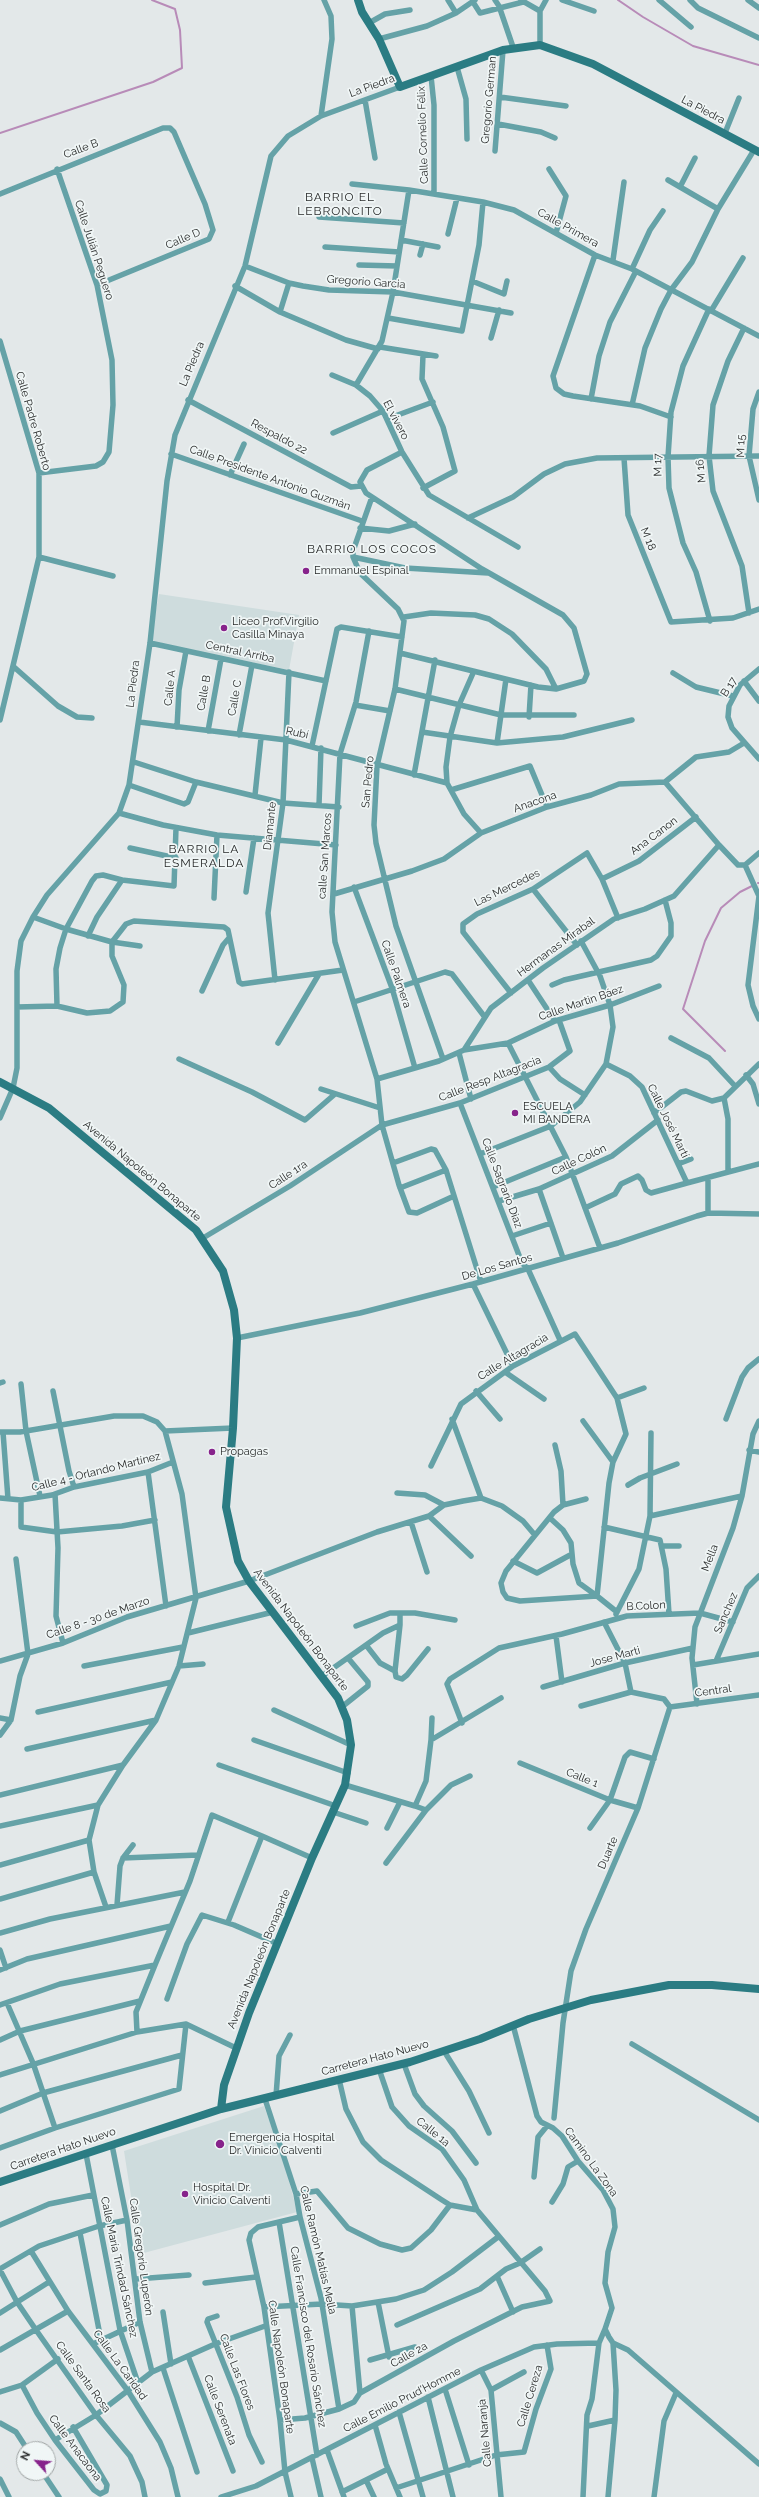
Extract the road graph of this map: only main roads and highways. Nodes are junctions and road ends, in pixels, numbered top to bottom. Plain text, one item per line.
1 (358, 0) edge
2 (756, 151) edge
3 (0, 1082) edge
4 (759, 1989) edge
5 (221, 2109) junction
6 (0, 2182) edge

1 - 2 main road, La Piedra
3 - 5 main road, Avenida Napoleón Bonaparte
4 - 5 main road, Carretera Hato Nuevo
5 - 6 main road, Carretera Hato Nuevo

